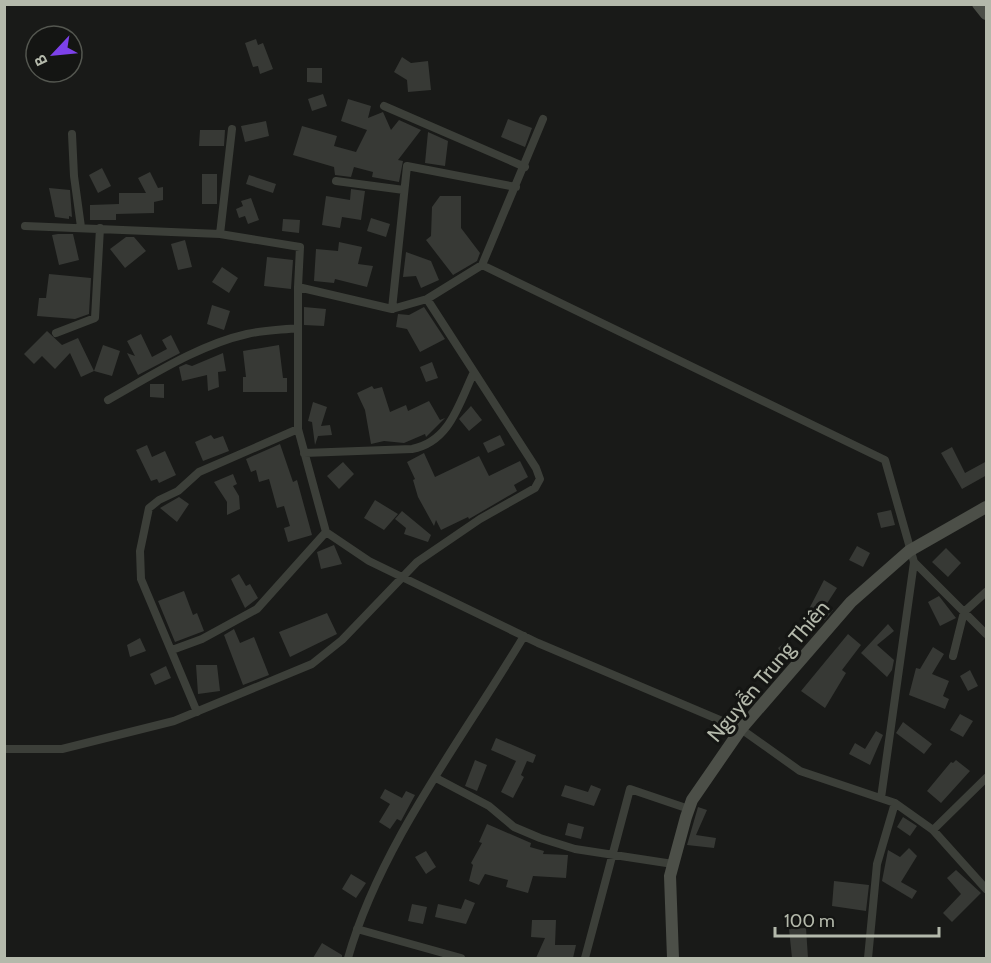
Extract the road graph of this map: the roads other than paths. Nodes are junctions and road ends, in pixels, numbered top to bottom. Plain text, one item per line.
1 (978, 4) edge
2 (987, 14) edge
3 (384, 106) dead end
4 (543, 119) dead end
5 (231, 129) dead end
6 (72, 134) dead end
7 (525, 167) junction
8 (336, 181) dead end
9 (516, 187) junction
10 (404, 190) junction
11 (25, 226) dead end
12 (81, 227) junction
13 (100, 228) junction
14 (220, 234) junction
15 (482, 265) junction
16 (298, 287) junction
17 (428, 299) junction
18 (392, 309) junction
19 (298, 328) junction
20 (56, 333) dead end
21 (474, 372) junction
22 (108, 400) dead end
23 (298, 429) junction
24 (304, 453) junction
25 (987, 507) edge
26 (326, 532) junction
27 (912, 556) junction
28 (403, 577) junction
29 (987, 592) edge
30 (964, 612) junction
31 (987, 634) edge
32 (524, 636) junction
33 (172, 650) junction
34 (953, 656) dead end
35 (197, 712) junction
36 (741, 729) junction
37 (4, 749) edge
38 (436, 778) junction
39 (987, 778) edge
40 (881, 798) junction
41 (895, 803) junction
42 (688, 809) junction
43 (933, 830) junction
44 (613, 855) junction
45 (674, 864) junction
46 (987, 889) edge
47 (357, 929) junction
48 (348, 958) edge
49 (461, 958) edge
50 (585, 958) edge
51 (673, 958) edge
52 (868, 958) edge

1 - 2 street
3 - 7 street
4 - 7 street
5 - 14 street
6 - 12 street
7 - 9 street
8 - 10 street
9 - 10 street
9 - 15 street
10 - 18 street
11 - 12 street
12 - 13 street
13 - 14 street
13 - 20 street
14 - 16 street
15 - 17 street
15 - 27 street
16 - 18 street
16 - 19 street
17 - 18 street
17 - 21 street
19 - 22 street
19 - 23 street
21 - 24 street
21 - 28 street
23 - 24 street
23 - 33 street
24 - 26 street
25 - 27 street, Nguyễn Trung Thiên
26 - 28 street
26 - 33 street
27 - 30 street
27 - 36 street, Nguyễn Trung Thiên
27 - 40 street
28 - 32 street
28 - 35 street
29 - 30 street
30 - 31 street
30 - 34 street
32 - 36 street
32 - 38 street
33 - 35 street
35 - 37 street
36 - 40 street
36 - 42 street, Nguyễn Trung Thiên
38 - 44 street
38 - 47 street
39 - 43 street
40 - 41 street
41 - 43 street
41 - 52 street
42 - 44 street
42 - 45 street, Nguyễn Trung Thiên
43 - 46 street
44 - 45 street
44 - 50 street
45 - 51 street, Nguyễn Trung Thiên
47 - 48 street
47 - 49 street

